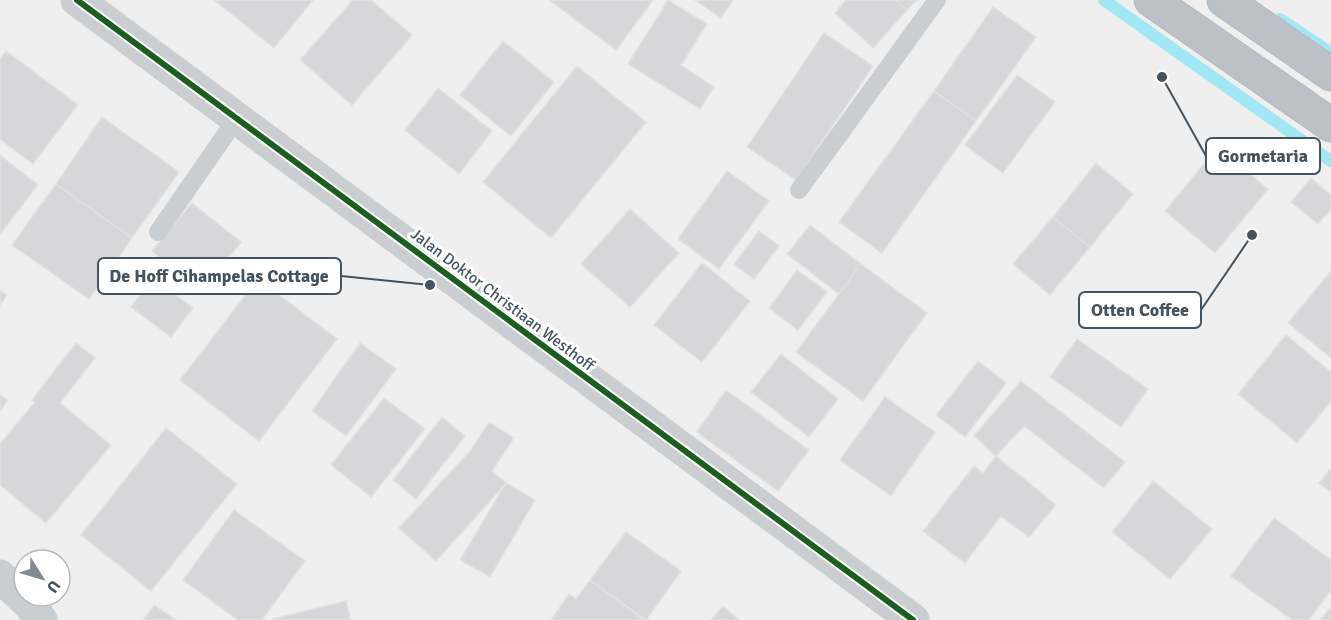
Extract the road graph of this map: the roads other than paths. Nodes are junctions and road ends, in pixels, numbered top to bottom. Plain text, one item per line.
1 (77, 0) edge
2 (937, 0) edge
3 (1152, 0) edge
4 (1224, 0) edge
5 (1331, 74) edge
6 (237, 118) junction
7 (1331, 125) edge
8 (799, 190) dead end
9 (158, 232) dead end
10 (0, 576) edge
11 (41, 620) edge
12 (913, 620) edge

1 - 6 street, Jalan Doktor Christiaan Westhoff
2 - 8 lane
3 - 7 highway
4 - 5 highway
6 - 9 lane
6 - 12 street, Jalan Doktor Christiaan Westhoff
10 - 11 street

